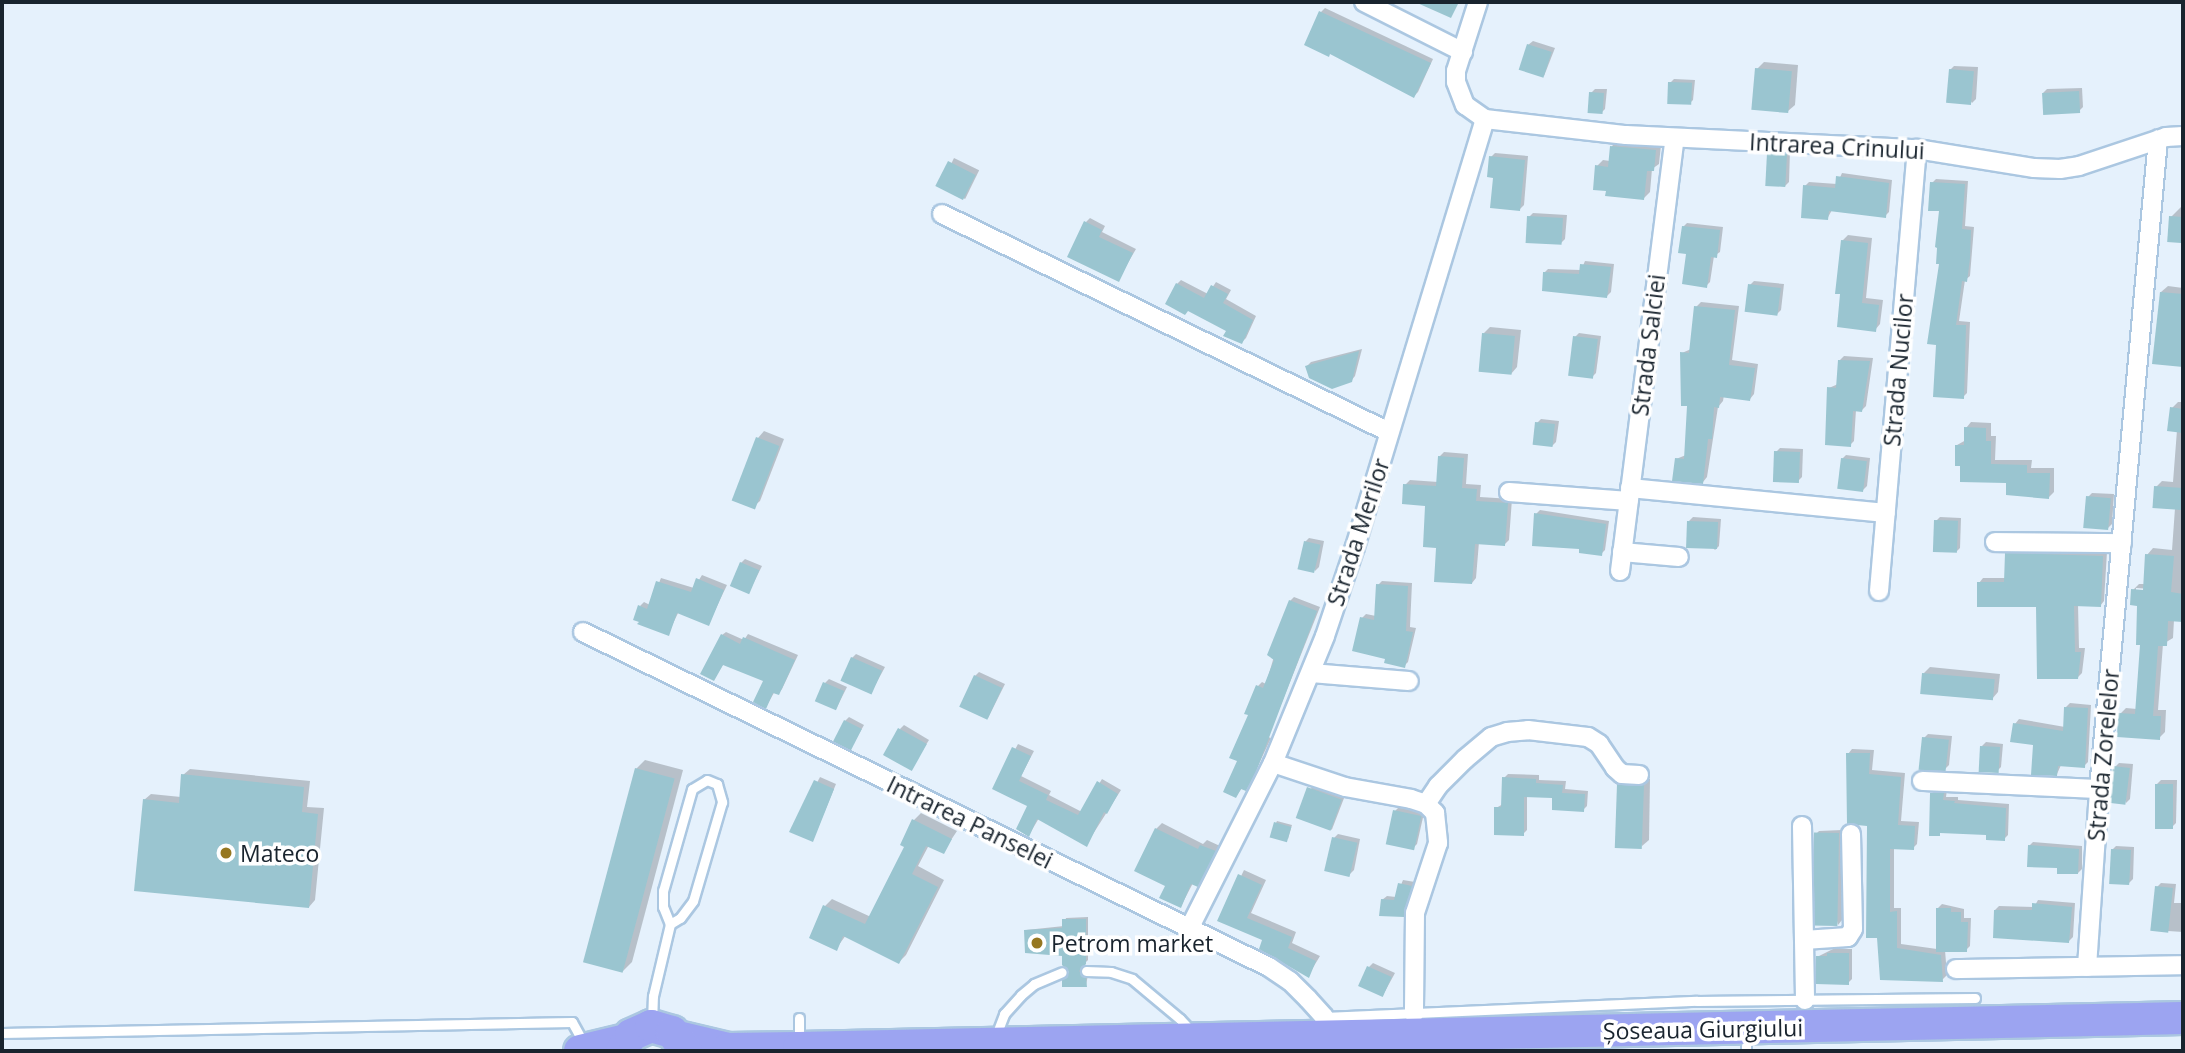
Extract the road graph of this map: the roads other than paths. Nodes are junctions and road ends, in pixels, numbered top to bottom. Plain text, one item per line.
1 (1364, 2) edge
2 (1478, 2) edge
3 (1463, 52) junction
4 (1485, 119) junction
5 (2183, 136) edge
6 (1675, 138) junction
7 (2158, 140) junction
8 (1917, 149) junction
9 (942, 214) dead end
10 (1389, 432) junction
11 (1509, 492) dead end
12 (1629, 494) junction
13 (1886, 513) junction
14 (1995, 542) dead end
15 (2122, 542) junction
16 (1622, 552) junction
17 (1679, 557) dead end
18 (1620, 571) dead end
19 (1879, 591) dead end
20 (583, 632) dead end
21 (1311, 673) junction
22 (1409, 681) dead end
23 (1273, 763) junction
24 (1639, 775) dead end
25 (1922, 780) dead end
26 (2099, 789) junction
27 (1426, 804) junction
28 (1802, 826) dead end
29 (1851, 834) dead end
30 (670, 924) junction
31 (1189, 929) junction
32 (1804, 940) junction
33 (2183, 965) edge
34 (2087, 967) junction
35 (1956, 969) dead end
36 (1086, 971) dead end
37 (1062, 972) dead end
38 (1975, 998) dead end
39 (1805, 1000) junction
40 (1414, 1014) junction
41 (2183, 1018) edge
42 (1329, 1028) junction
43 (2, 1033) edge
44 (2183, 1037) edge
45 (653, 1041) edge
46 (1197, 1041) junction
47 (993, 1045) junction
48 (1746, 1049) edge
49 (580, 1051) edge
50 (588, 1051) edge
51 (1496, 1051) edge

1 - 3 street
2 - 3 street
3 - 4 street
4 - 6 street, Intrarea Crinului
4 - 10 street, Strada Merilor
5 - 7 street, Intrarea Crinului
6 - 8 street, Intrarea Crinului
6 - 12 street, Strada Salciei
7 - 8 street, Intrarea Crinului
7 - 15 street, Strada Zorelelor
8 - 13 street, Strada Nucilor
9 - 10 street
10 - 21 street, Strada Merilor
11 - 12 street
12 - 13 street
12 - 16 street, Strada Salciei
13 - 19 street, Strada Nucilor
14 - 15 street
15 - 26 street, Strada Zorelelor
16 - 17 street
16 - 18 street, Strada Salciei
20 - 31 street, Intrarea Panselei
21 - 22 street
21 - 23 street, Strada Merilor
23 - 27 street
23 - 31 street, Strada Merilor
24 - 27 street
25 - 26 street
26 - 34 street, Strada Zorelelor
27 - 40 street
28 - 32 street
29 - 32 street
30 - 30 lane
30 - 45 lane
31 - 42 street, Intrarea Panselei
32 - 39 street
33 - 34 street
34 - 35 street
36 - 46 lane
37 - 47 lane
38 - 39 lane
39 - 40 lane
40 - 42 lane
41 - 42 highway, Șoseaua Giurgiului
42 - 46 highway, Șoseaua Giurgiului
43 - 50 lane
44 - 48 highway, Șoseaua Giurgiului
45 - 47 highway, Șoseaua Giurgiului
45 - 50 highway, Șoseaua Giurgiului
46 - 47 highway, Șoseaua Giurgiului
48 - 51 highway, Șoseaua Giurgiului
49 - 50 highway, Șoseaua Giurgiului

